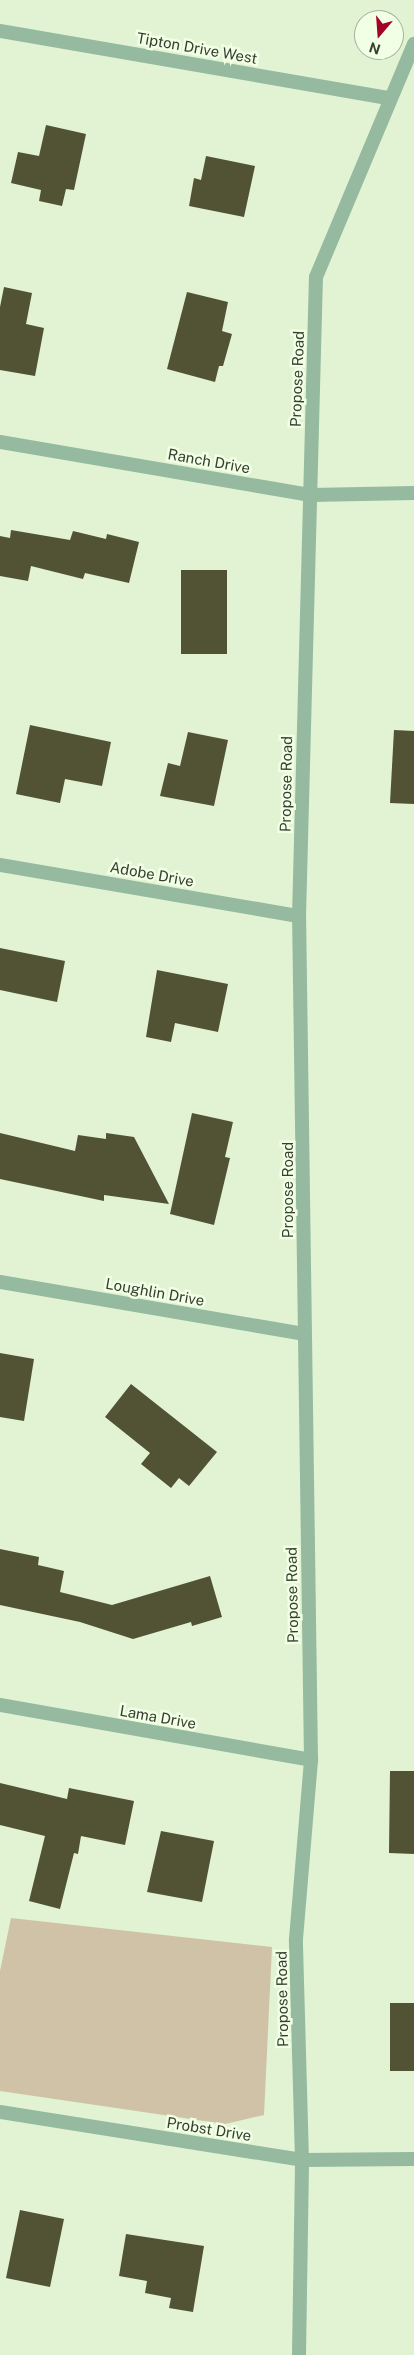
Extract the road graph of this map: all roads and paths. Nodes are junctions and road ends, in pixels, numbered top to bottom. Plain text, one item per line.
1 (0, 31) edge
2 (414, 44) edge
3 (389, 98) junction
4 (0, 442) edge
5 (414, 493) edge
6 (310, 495) junction
7 (0, 864) edge
8 (299, 916) junction
9 (0, 1282) edge
10 (304, 1334) junction
11 (0, 1705) edge
12 (311, 1760) junction
13 (0, 2112) edge
14 (414, 2159) edge
15 (302, 2160) junction
16 (299, 2355) edge

1 - 3 street, Tipton Drive West
2 - 3 street, Propose Road
3 - 6 street, Propose Road
4 - 6 street, Ranch Drive
5 - 6 street, Ranch Drive
6 - 8 street, Propose Road
7 - 8 street, Adobe Drive
8 - 10 street, Propose Road
9 - 10 street, Loughlin Drive
10 - 12 street, Propose Road
11 - 12 street, Lama Drive
12 - 15 street, Propose Road
13 - 15 street, Probst Drive
14 - 15 street, Probst Drive
15 - 16 street, Propose Road

